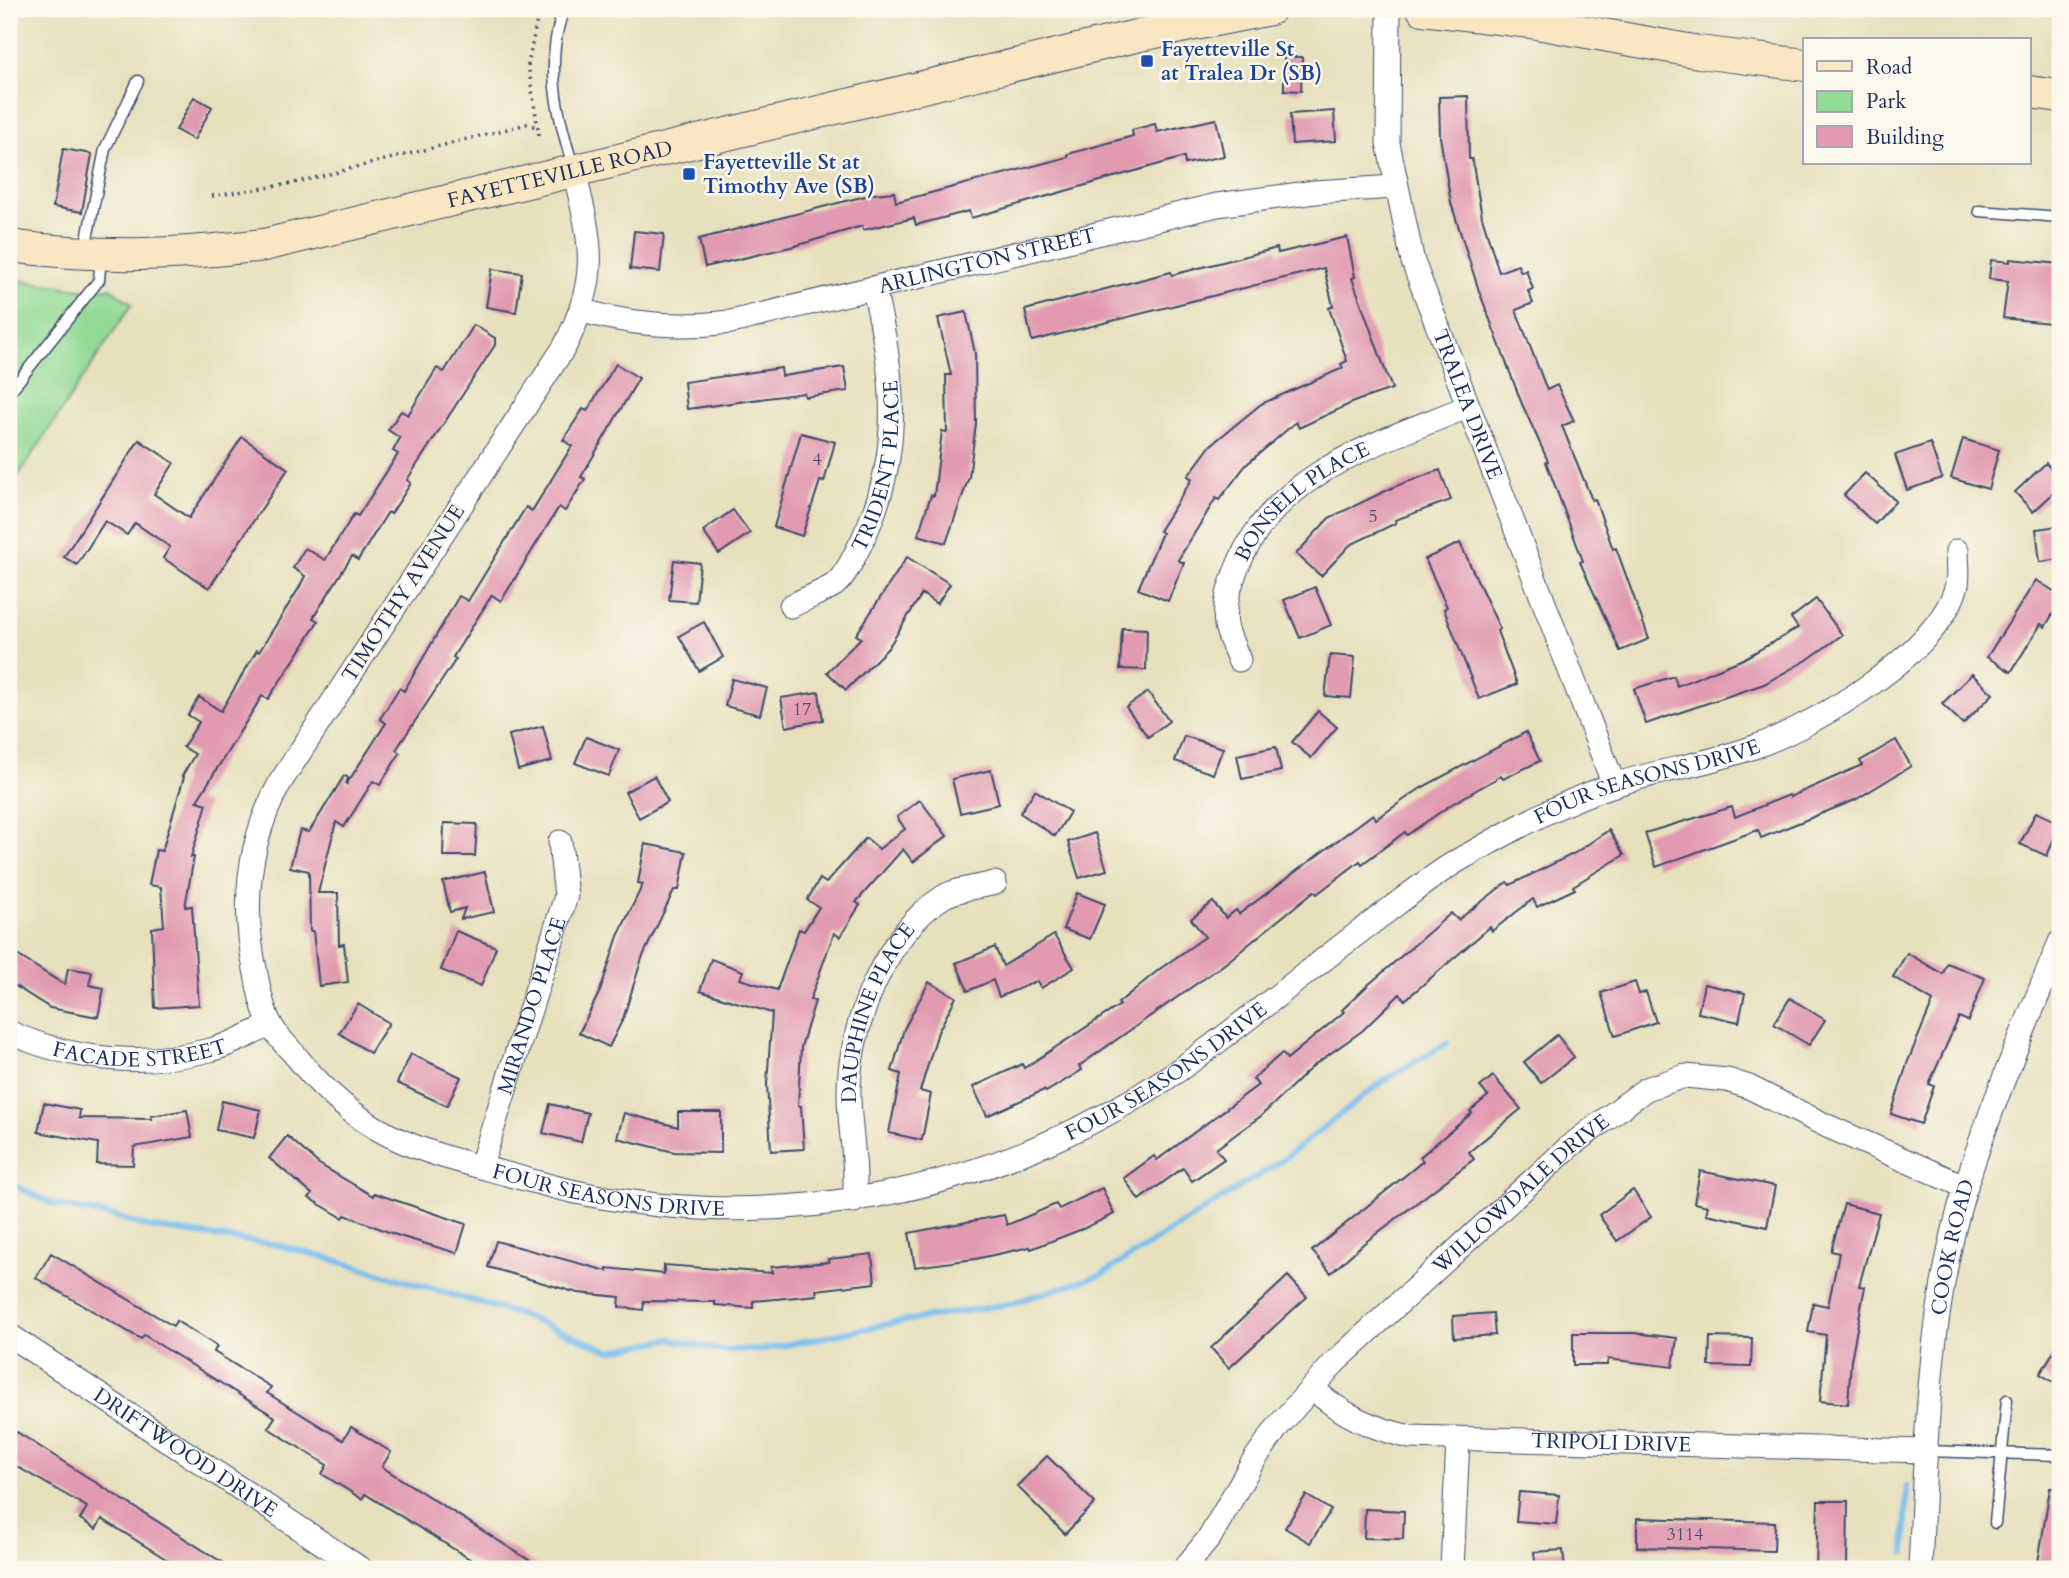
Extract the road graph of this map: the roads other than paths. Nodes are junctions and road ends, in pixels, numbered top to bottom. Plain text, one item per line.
1 (564, 9) edge
2 (1270, 9) edge
3 (1388, 9) edge
4 (1423, 9) edge
5 (1470, 11) edge
6 (1803, 65) edge
7 (138, 81) dead end
8 (2030, 92) edge
9 (2060, 96) edge
10 (574, 171) junction
11 (1395, 187) junction
12 (1979, 211) dead end
13 (2060, 217) edge
14 (9, 246) edge
15 (93, 255) junction
16 (874, 290) junction
17 (583, 311) junction
18 (9, 393) edge
19 (1467, 407) junction
20 (1957, 551) dead end
21 (790, 606) dead end
22 (1239, 660) dead end
23 (1614, 785) junction
24 (560, 842) dead end
25 (995, 883) dead end
26 (2060, 942) edge
27 (271, 1025) junction
28 (9, 1032) edge
29 (481, 1166) junction
30 (1966, 1187) junction
31 (854, 1201) junction
32 (9, 1335) edge
33 (1312, 1388) junction
34 (2007, 1400) dead end
35 (1458, 1440) junction
36 (1923, 1451) junction
37 (2003, 1452) junction
38 (2060, 1455) edge
39 (1995, 1523) dead end
40 (361, 1569) edge
41 (1184, 1569) edge
42 (1452, 1569) edge
43 (1920, 1569) edge

1 - 10 lane
2 - 10 main road, FAYETTEVILLE ROAD
3 - 11 street, TRALEA DRIVE
4 - 5 main road
5 - 6 main road
7 - 15 lane
8 - 9 main road
10 - 15 main road, FAYETTEVILLE ROAD
10 - 17 street, TIMOTHY AVENUE
11 - 16 street, ARLINGTON STREET
11 - 19 street, TRALEA DRIVE
12 - 13 lane
14 - 15 main road, FAYETTEVILLE ROAD
15 - 18 lane
16 - 17 street, ARLINGTON STREET
16 - 21 street, TRIDENT PLACE
17 - 27 street, TIMOTHY AVENUE
19 - 22 street, BONSELL PLACE
19 - 23 street, TRALEA DRIVE
20 - 23 street, FOUR SEASONS DRIVE
23 - 31 street, FOUR SEASONS DRIVE
24 - 29 street, MIRANDO PLACE
25 - 31 street, DAUPHINE PLACE
26 - 30 street, COOK ROAD
27 - 28 street, FACADE STREET
27 - 29 street, FOUR SEASONS DRIVE
29 - 31 street, FOUR SEASONS DRIVE
30 - 33 street, WILLOWDALE DRIVE
30 - 36 street, COOK ROAD
32 - 40 street, DRIFTWOOD DRIVE
33 - 35 street, TRIPOLI DRIVE
33 - 41 street, WILLOWDALE DRIVE
34 - 37 lane
35 - 36 street, TRIPOLI DRIVE
35 - 42 street
36 - 37 lane
36 - 43 street, COOK ROAD
37 - 38 lane
37 - 39 lane

